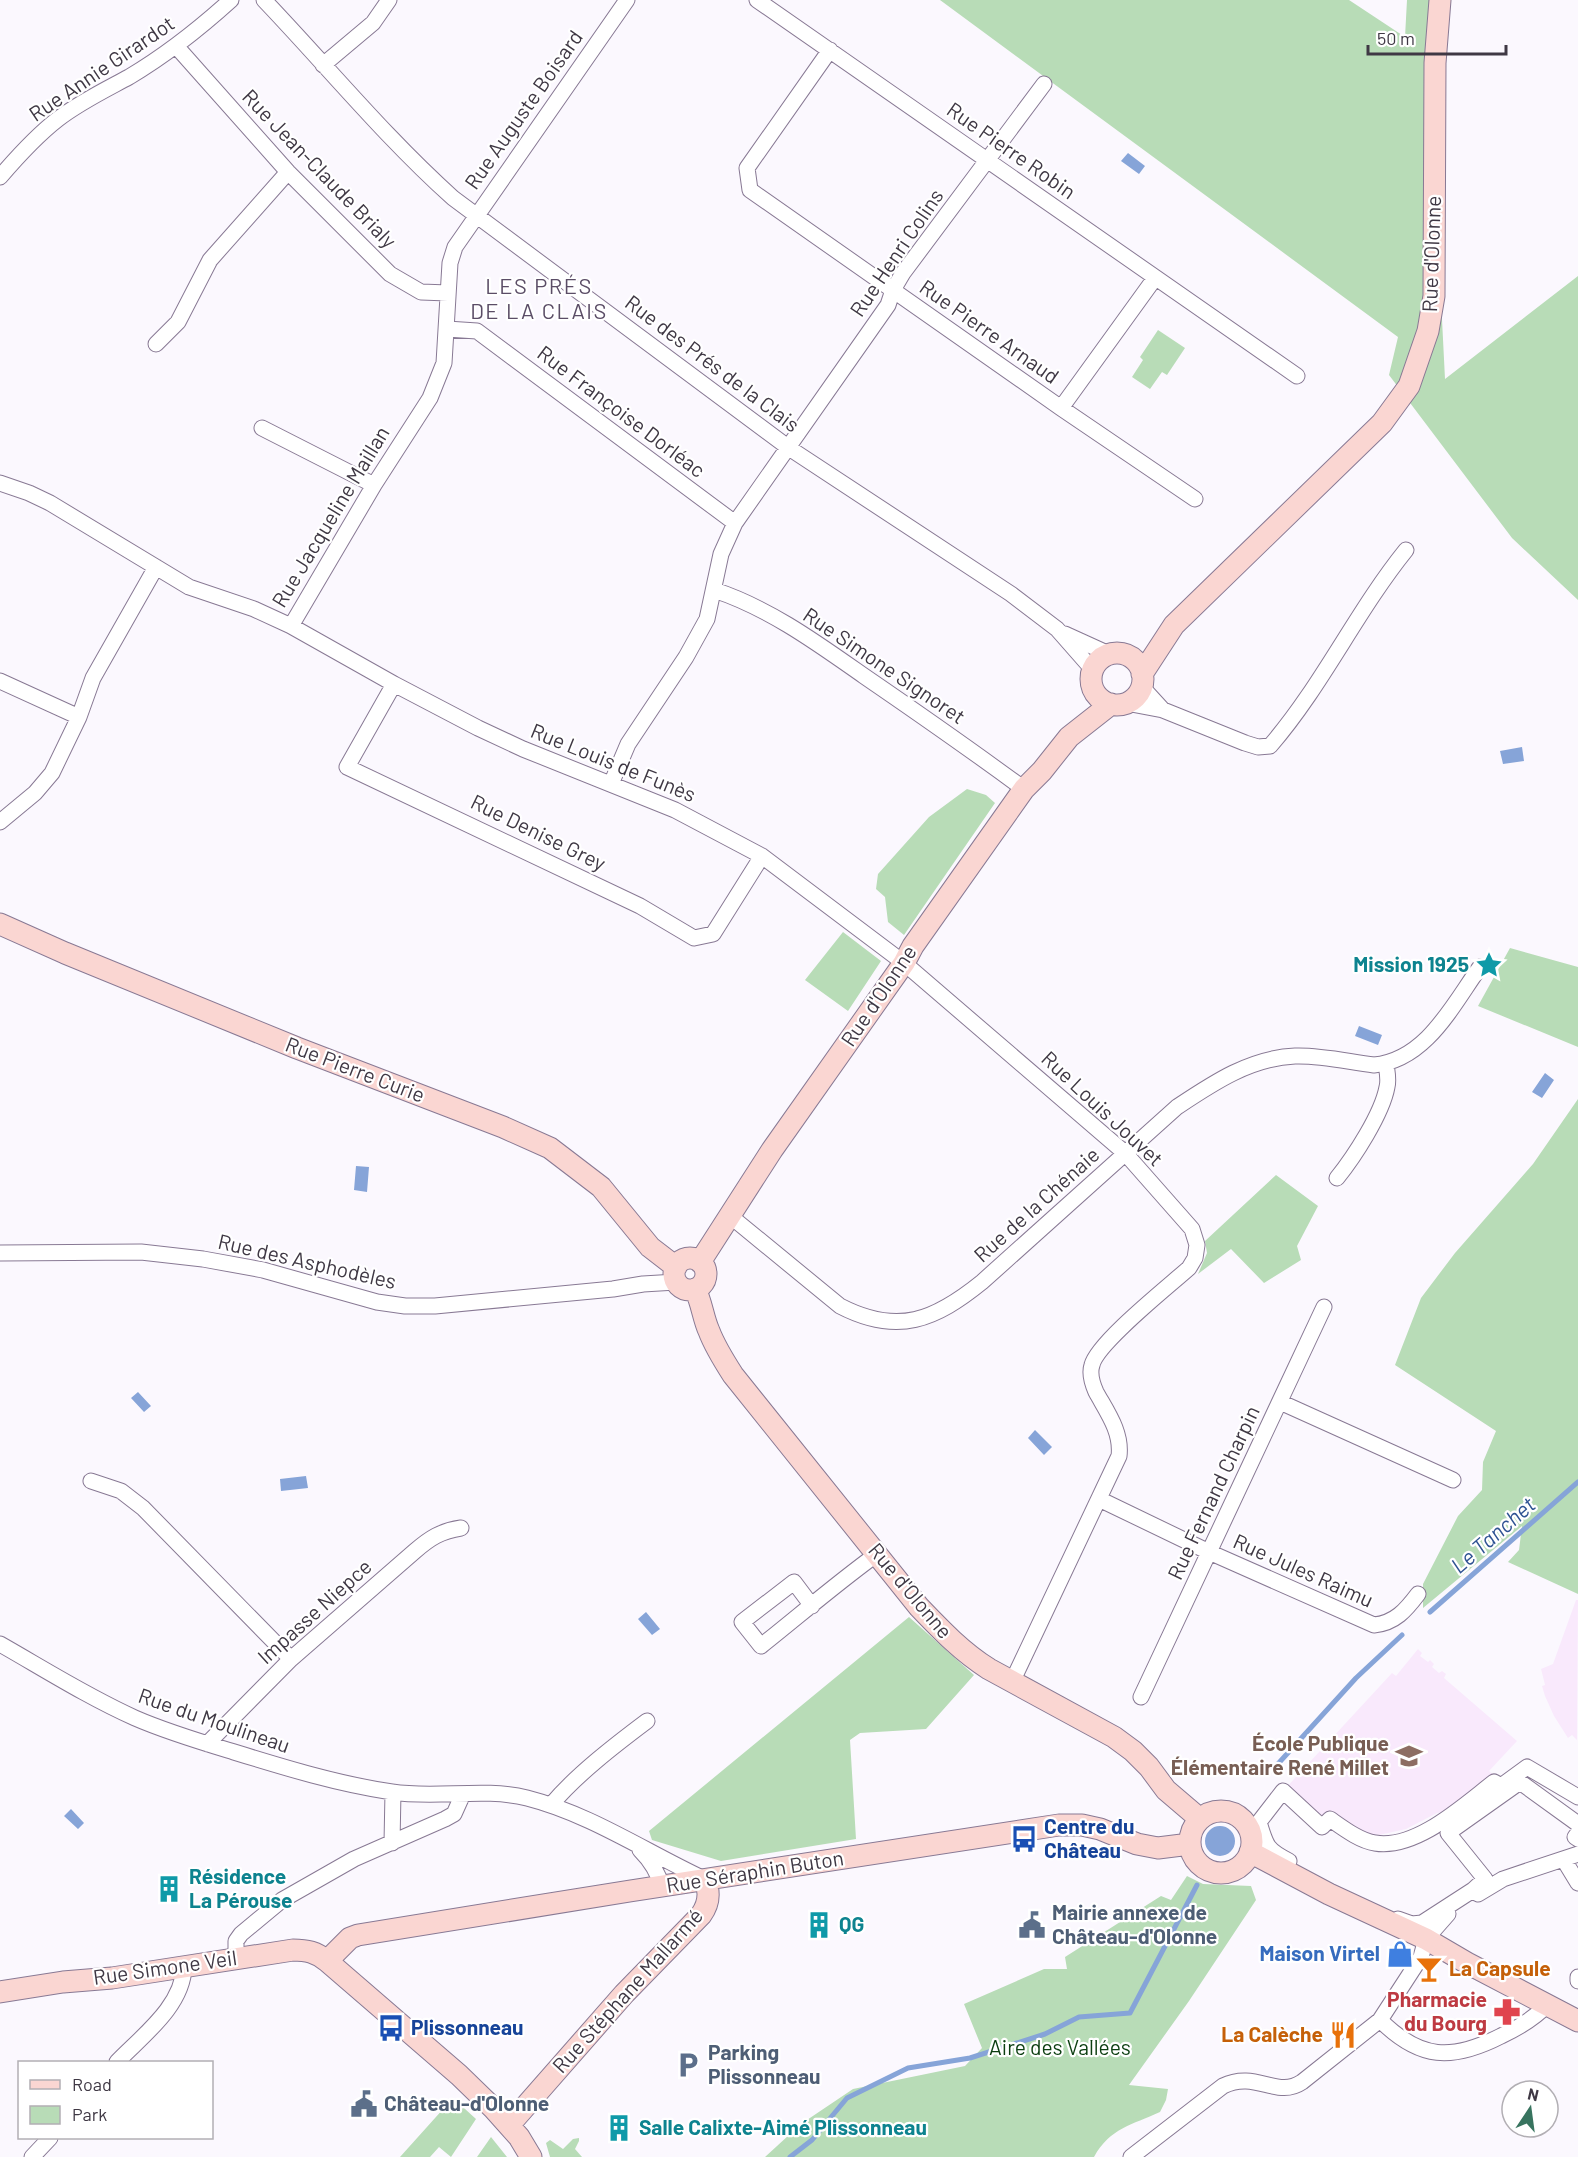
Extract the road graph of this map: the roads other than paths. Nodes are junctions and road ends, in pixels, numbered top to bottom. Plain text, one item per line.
1 (231, 0) edge
2 (264, 0) edge
3 (389, 0) edge
4 (627, 0) edge
5 (757, 0) edge
6 (1440, 0) edge
7 (177, 46) junction
8 (830, 50) junction
9 (323, 65) junction
10 (1044, 84) dead end
11 (986, 160) junction
12 (2, 169) edge
13 (288, 172) junction
14 (477, 215) junction
15 (1155, 278) junction
16 (893, 290) junction
17 (448, 293) junction
18 (447, 329) junction
19 (156, 344) dead end
20 (1296, 376) dead end
21 (1061, 408) junction
22 (262, 428) dead end
23 (789, 448) junction
24 (0, 483) edge
25 (374, 485) junction
26 (1195, 499) dead end
27 (735, 524) junction
28 (1406, 550) dead end
29 (156, 567) junction
30 (714, 590) junction
31 (1174, 625) junction
32 (291, 626) junction
33 (1057, 630) junction
34 (1116, 654) junction
35 (1093, 677) junction
36 (1142, 680) junction
37 (0, 681) edge
38 (393, 684) junction
39 (1119, 703) junction
40 (1163, 710) junction
41 (79, 717) junction
42 (1069, 737) junction
43 (611, 784) junction
44 (1024, 789) junction
45 (0, 822) edge
46 (762, 856) junction
47 (0, 924) edge
48 (904, 963) junction
49 (1480, 967) dead end
50 (1386, 1064) junction
51 (1125, 1153) junction
52 (1337, 1178) dead end
53 (729, 1215) junction
54 (0, 1252) edge
55 (682, 1280) junction
56 (1324, 1307) dead end
57 (1280, 1402) junction
58 (1453, 1480) dead end
59 (91, 1481) dead end
60 (1099, 1499) junction
61 (461, 1528) dead end
62 (1209, 1552) junction
63 (877, 1554) junction
64 (1418, 1594) dead end
65 (812, 1606) junction
66 (0, 1644) edge
67 (291, 1659) junction
68 (1012, 1682) junction
69 (1141, 1697) dead end
70 (647, 1721) dead end
71 (207, 1744) junction
72 (393, 1792) junction
73 (463, 1794) junction
74 (1578, 1797) edge
75 (551, 1805) junction
76 (1200, 1819) junction
77 (1578, 1824) edge
78 (1578, 1833) edge
79 (1578, 1839) edge
80 (392, 1843) junction
81 (634, 1844) junction
82 (1190, 1844) junction
83 (1250, 1852) junction
84 (1571, 1857) edge
85 (705, 1880) junction
86 (1578, 1883) edge
87 (662, 1887) junction
88 (1426, 1939) junction
89 (236, 1959) junction
90 (327, 1960) junction
91 (184, 1967) junction
92 (0, 1992) edge
93 (1546, 2005) junction
94 (1380, 2020) junction
95 (1578, 2021) edge
96 (118, 2061) edge
97 (510, 2124) junction
98 (49, 2139) edge
99 (32, 2157) edge
100 (531, 2157) edge
101 (1131, 2157) edge

1 - 7 street, Rue Annie Girardot
2 - 9 street, Rue des Prés de la Clais
3 - 9 street
4 - 14 street, Rue Auguste Boisard
5 - 8 street, Rue Pierre Robin
6 - 31 street, Rue d'Olonne
7 - 12 street, Rue Annie Girardot
7 - 13 street, Rue Jean-Claude Brialy
8 - 11 street, Rue Pierre Robin
8 - 16 street, Rue Pierre Arnaud
9 - 14 street, Rue des Prés de la Clais
10 - 11 street, Rue Henri Colins
11 - 15 street, Rue Pierre Robin
11 - 16 street, Rue Henri Colins
13 - 17 street, Rue Jean-Claude Brialy
13 - 19 street
14 - 17 street, Rue Jacqueline Maillan
14 - 23 street, Rue des Prés de la Clais
15 - 20 street, Rue Pierre Robin
15 - 21 street, Rue Pierre Arnaud
16 - 21 street, Rue Pierre Arnaud
16 - 23 street, Rue Henri Colins
17 - 18 street, Rue Jacqueline Maillan
18 - 25 street, Rue Jacqueline Maillan
18 - 27 street, Rue Françoise Dorléac
21 - 26 street, Rue Pierre Arnaud
22 - 25 street
23 - 27 street, Rue Henri Colins
23 - 33 street, Rue des Prés de la Clais
24 - 29 street, Rue Jacqueline Maillan
25 - 32 street, Rue Jacqueline Maillan
27 - 30 street, Rue Henri Colins
28 - 40 street
29 - 32 street, Rue Jacqueline Maillan
29 - 41 street
30 - 43 street, Rue Henri Colins
30 - 44 street, Rue Simone Signoret
31 - 34 street, Rue d'Olonne
31 - 36 street, Rue d'Olonne
32 - 38 street, Rue Louis de Funès
33 - 34 street, Rue des Prés de la Clais
33 - 35 street, Rue des Prés de la Clais
34 - 35 street, Rue d'Olonne
34 - 36 street
35 - 39 street
35 - 42 street, Rue d'Olonne
36 - 39 street, Rue d'Olonne
36 - 40 street
37 - 41 street
38 - 43 street, Rue Louis de Funès
38 - 46 street, Rue Denise Grey
39 - 40 street
39 - 42 street, Rue d'Olonne
41 - 45 street
42 - 44 street, Rue d'Olonne
43 - 46 street, Rue Louis de Funès
44 - 48 street, Rue d'Olonne
46 - 48 street, Rue Louis de Funès
47 - 55 street, Rue Pierre Curie
48 - 51 street, Rue Louis Jouvet
48 - 53 street, Rue d'Olonne
49 - 50 street, Rue de la Chénaie
50 - 51 street, Rue de la Chénaie
50 - 52 street
51 - 53 street, Rue de la Chénaie
51 - 60 street, Rue Louis Jouvet
53 - 55 street, Rue d'Olonne
54 - 55 street, Rue des Asphodèles
55 - 63 street, Rue d'Olonne
56 - 57 street, Rue Fernand Charpin
57 - 58 street
57 - 62 street, Rue Fernand Charpin
59 - 67 street
60 - 62 street, Rue Jules Raimu
60 - 68 street, Rue Louis Jouvet
61 - 67 street, Impasse Niepce
62 - 64 street, Rue Jules Raimu
62 - 69 street, Rue Fernand Charpin
63 - 65 street
63 - 68 street, Rue d'Olonne
65 - 65 street
66 - 71 street, Rue du Moulineau
67 - 71 street, Impasse Niepce
68 - 76 street, Rue d'Olonne
70 - 75 street
71 - 72 street, Rue du Moulineau
72 - 73 street, Rue du Moulineau
72 - 80 street
73 - 75 street, Rue du Moulineau
73 - 80 street
74 - 77 street
75 - 81 street, Rue du Moulineau
76 - 82 street
76 - 83 street
78 - 79 street
80 - 89 street
81 - 85 street, Rue du Moulineau
81 - 87 street, Rue du Moulineau
82 - 83 street
82 - 85 street, Rue Séraphin Buton
83 - 88 street
84 - 86 street
84 - 88 street
85 - 87 street, Rue Séraphin Buton
85 - 97 street, Rue Stéphane Mallarmé
87 - 90 street, Rue Séraphin Buton
88 - 93 street
88 - 94 street
89 - 90 street, Rue Simone Veil
89 - 91 street, Rue Simone Veil
90 - 97 street
91 - 92 street, Rue Simone Veil
91 - 96 street
93 - 94 street
93 - 95 street
94 - 101 street
97 - 100 street
98 - 99 street

